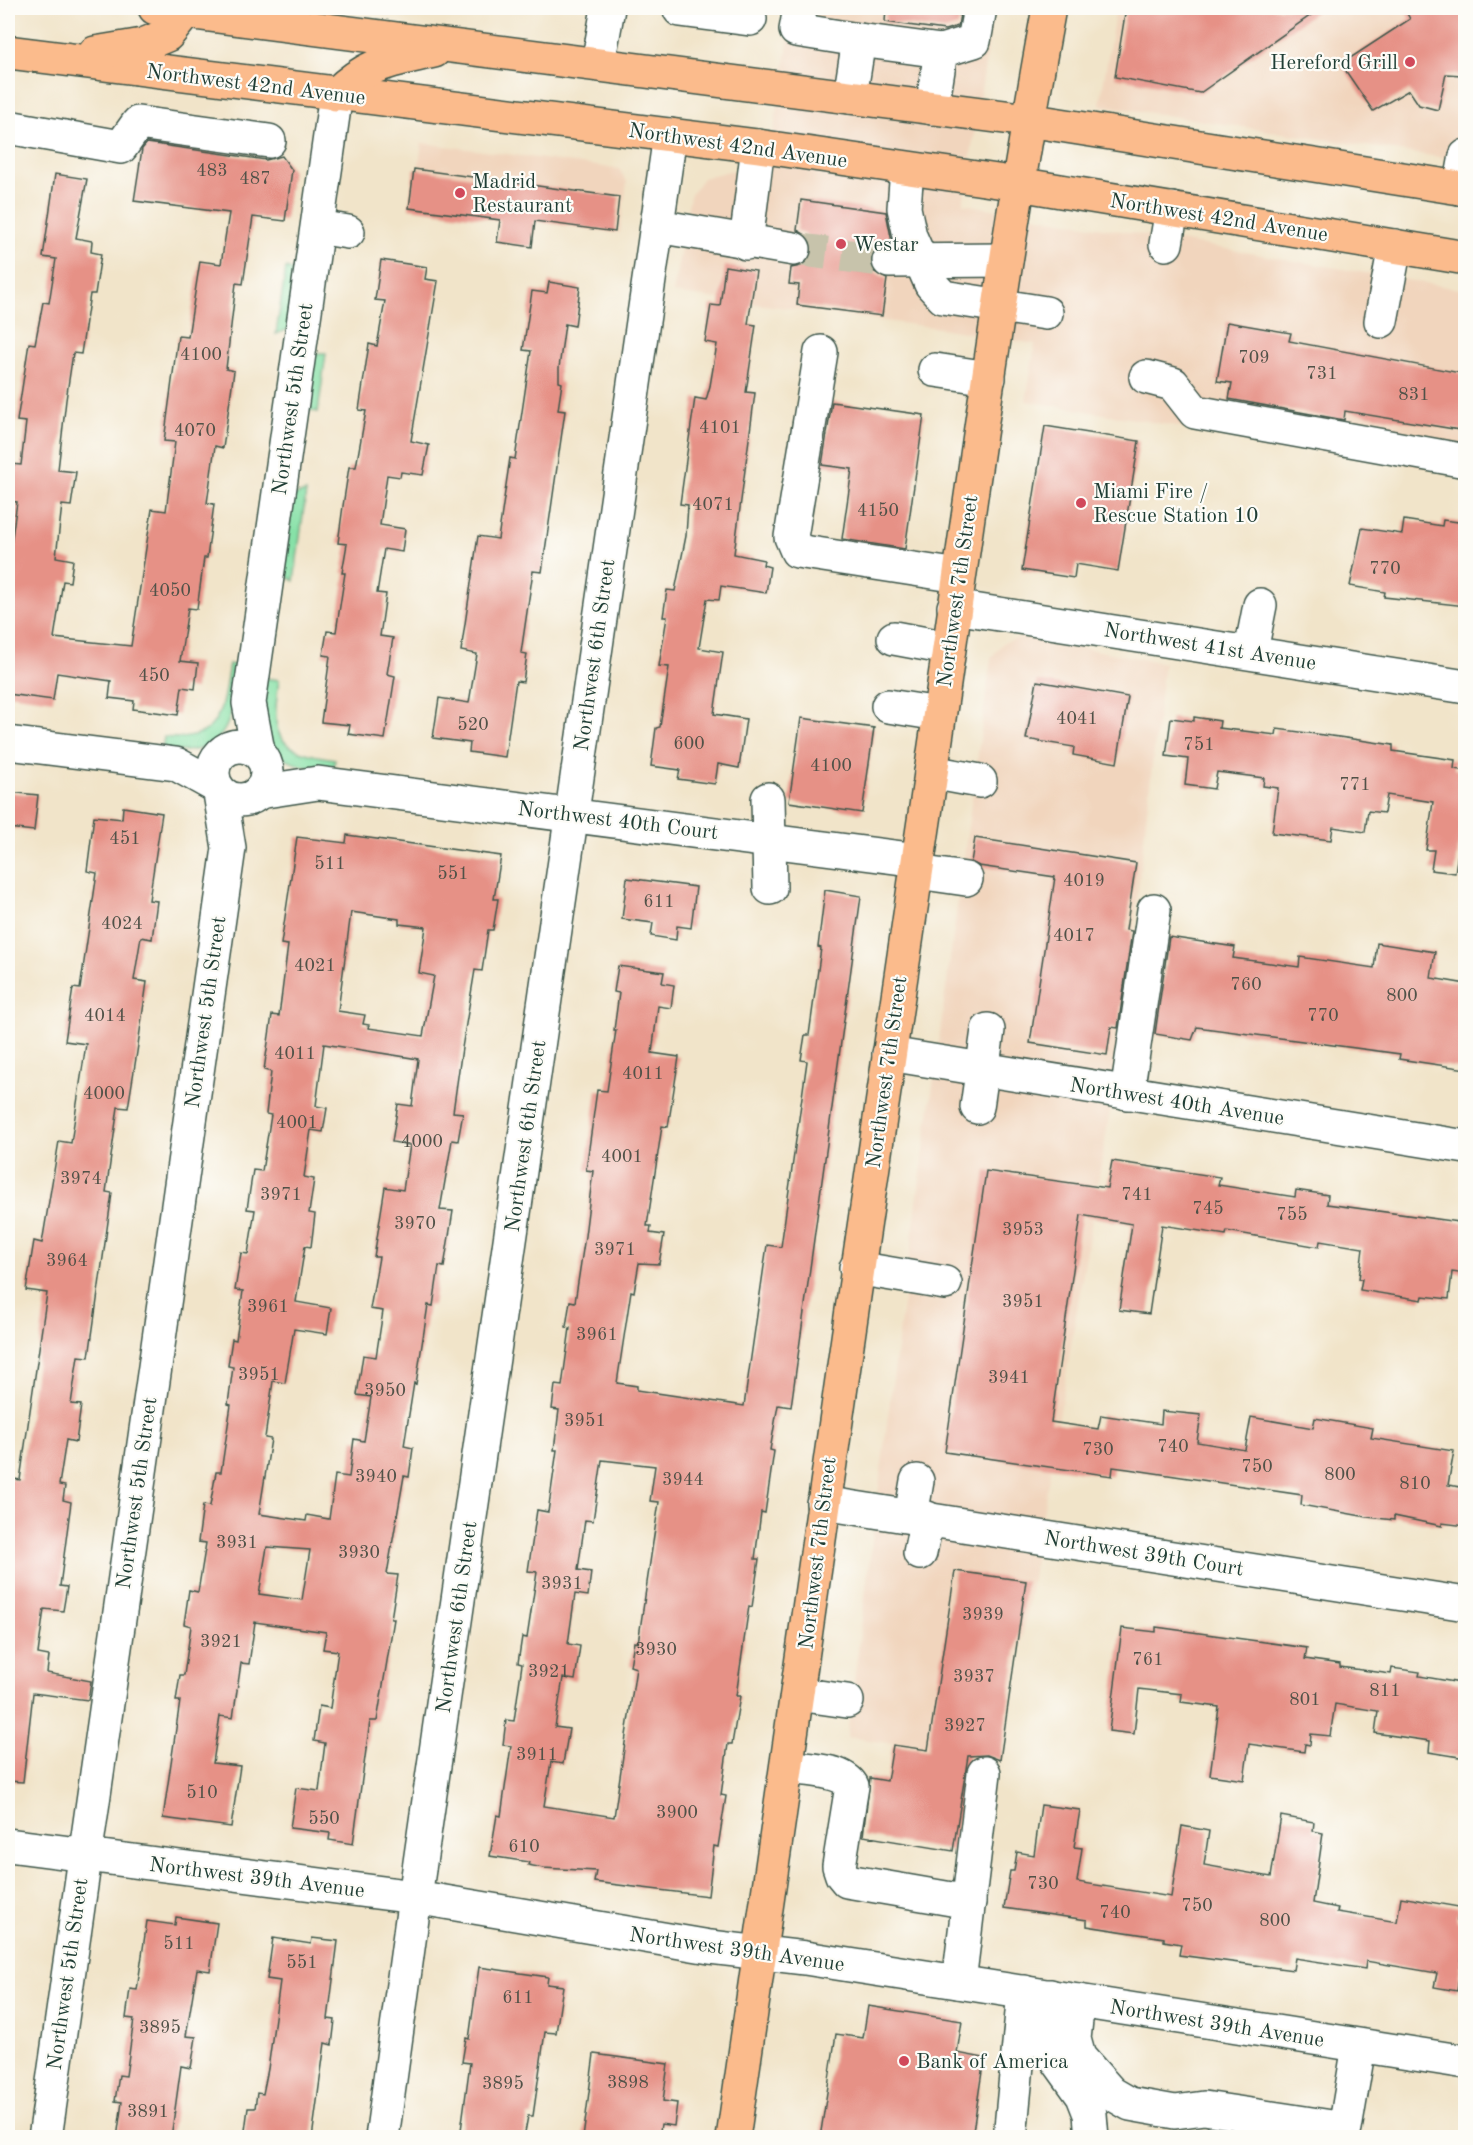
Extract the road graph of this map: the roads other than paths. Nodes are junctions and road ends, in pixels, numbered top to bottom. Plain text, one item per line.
1 (608, 8) edge
2 (681, 8) edge
3 (800, 8) edge
4 (980, 8) edge
5 (1048, 8) edge
6 (176, 9) edge
7 (750, 19) dead end
8 (859, 40) junction
9 (456, 46) junction
10 (941, 51) junction
11 (8, 52) edge
12 (61, 59) junction
13 (598, 64) junction
14 (336, 94) junction
15 (850, 97) junction
16 (932, 108) junction
17 (1028, 120) junction
18 (8, 127) edge
19 (670, 135) junction
20 (269, 141) dead end
21 (758, 146) junction
22 (1466, 156) edge
23 (907, 169) junction
24 (1018, 183) junction
25 (1463, 189) edge
26 (1172, 208) junction
27 (657, 226) junction
28 (746, 243) junction
29 (1166, 244) dead end
30 (1395, 246) junction
31 (794, 249) tunnel mouth
32 (1466, 258) edge
33 (905, 260) junction
34 (1006, 260) junction
35 (999, 306) junction
36 (1046, 313) dead end
37 (1381, 321) dead end
38 (822, 352) dead end
39 (935, 370) dead end
40 (1146, 377) dead end
41 (989, 378) junction
42 (1466, 460) edge
43 (956, 591) junction
44 (1260, 605) dead end
45 (894, 638) dead end
46 (948, 648) junction
47 (1251, 651) junction
48 (1466, 687) edge
49 (888, 706) dead end
50 (939, 714) junction
51 (8, 743) edge
52 (234, 765) junction
53 (931, 772) junction
54 (980, 781) dead end
55 (318, 783) junction
56 (256, 794) junction
57 (768, 799) dead end
58 (571, 814) junction
59 (768, 839) junction
60 (229, 848) junction
61 (917, 866) junction
62 (966, 879) dead end
63 (770, 888) dead end
64 (1154, 910) dead end
65 (988, 1030) dead end
66 (889, 1054) junction
67 (982, 1070) junction
68 (1127, 1093) junction
69 (977, 1107) dead end
70 (1466, 1147) edge
71 (856, 1268) junction
72 (945, 1283) dead end
73 (917, 1481) dead end
74 (823, 1503) junction
75 (919, 1517) junction
76 (920, 1553) dead end
77 (1466, 1604) edge
78 (798, 1694) junction
79 (847, 1701) dead end
80 (788, 1767) junction
81 (984, 1773) dead end
82 (8, 1845) edge
83 (84, 1855) junction
84 (415, 1897) junction
85 (969, 1902) junction
86 (760, 1952) junction
87 (959, 1982) junction
88 (1051, 1997) junction
89 (1359, 2046) junction
90 (1466, 2062) edge
91 (45, 2138) edge
92 (382, 2138) edge
93 (733, 2138) edge
94 (1010, 2138) edge
95 (1092, 2138) edge

1 - 13 street
2 - 7 street
3 - 8 street
4 - 10 street
5 - 17 main road, Northwest 7th Street
6 - 9 main road
6 - 12 main road
8 - 10 street
8 - 15 street
9 - 13 main road
9 - 14 main road
10 - 16 street
11 - 12 main road, Northwest 42nd Avenue
12 - 14 main road, Northwest 42nd Avenue
13 - 15 main road
14 - 19 main road, Northwest 42nd Avenue
14 - 52 street, Northwest 5th Street
15 - 16 main road
16 - 17 main road
17 - 24 main road, Northwest 7th Street
17 - 25 main road
18 - 20 street
19 - 21 main road, Northwest 42nd Avenue
19 - 27 street, Northwest 6th Street
21 - 23 main road, Northwest 42nd Avenue
21 - 28 street
22 - 25 street
23 - 24 main road, Northwest 42nd Avenue
23 - 33 street
24 - 26 main road, Northwest 42nd Avenue
24 - 34 main road, Northwest 7th Street
26 - 29 street
26 - 30 main road, Northwest 42nd Avenue
27 - 28 street
27 - 58 street, Northwest 6th Street
28 - 31 street
30 - 32 main road, Northwest 42nd Avenue
30 - 37 street
33 - 34 street
33 - 35 street
34 - 35 main road, Northwest 7th Street
35 - 36 street
35 - 41 main road, Northwest 7th Street
38 - 43 street, Northwest 41st Avenue
39 - 41 street
40 - 42 street
41 - 43 main road, Northwest 7th Street
43 - 46 main road, Northwest 7th Street
43 - 47 street, Northwest 41st Avenue
44 - 47 street
45 - 46 street
46 - 50 main road, Northwest 7th Street
47 - 48 street, Northwest 41st Avenue
49 - 50 street
50 - 53 main road, Northwest 7th Street
51 - 52 street, Northwest 40th Court
52 - 55 street, Northwest 40th Court
52 - 56 street, Northwest 40th Court
52 - 60 street, Northwest 5th Street
53 - 54 street
53 - 61 main road, Northwest 7th Street
55 - 56 street, Northwest 40th Court
55 - 58 street, Northwest 40th Court
56 - 60 street, Northwest 5th Street
57 - 59 street
58 - 59 street, Northwest 40th Court
58 - 84 street, Northwest 6th Street
59 - 61 street, Northwest 40th Court
59 - 63 street
60 - 83 street, Northwest 5th Street
61 - 62 street, Northwest 40th Court
61 - 66 main road, Northwest 7th Street
64 - 68 street
65 - 67 street
66 - 67 street, Northwest 40th Avenue
66 - 71 main road, Northwest 7th Street
67 - 68 street, Northwest 40th Avenue
67 - 69 street
68 - 70 street, Northwest 40th Avenue
71 - 72 street
71 - 74 main road, Northwest 7th Street
73 - 75 street
74 - 75 street, Northwest 39th Court
74 - 78 main road, Northwest 7th Street
75 - 76 street
75 - 77 street, Northwest 39th Court
78 - 79 street
78 - 80 main road, Northwest 7th Street
80 - 85 street
80 - 86 main road, Northwest 7th Street
81 - 85 street
82 - 83 street, Northwest 39th Avenue
83 - 84 street, Northwest 39th Avenue
83 - 91 street, Northwest 5th Street
84 - 86 street, Northwest 39th Avenue
84 - 92 street, Northwest 6th Street
85 - 87 street
86 - 87 street, Northwest 39th Avenue
86 - 93 main road, Northwest 7th Street
87 - 88 street, Northwest 39th Avenue
88 - 89 street, Northwest 39th Avenue
88 - 89 street
88 - 94 street
88 - 95 street
89 - 90 street, Northwest 39th Avenue

